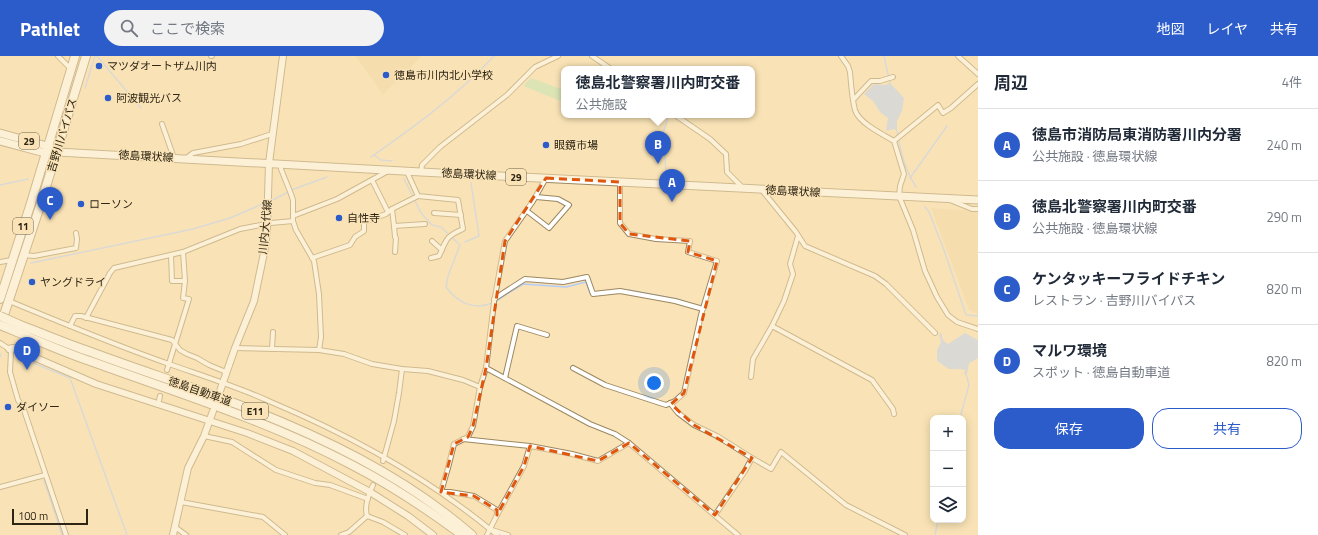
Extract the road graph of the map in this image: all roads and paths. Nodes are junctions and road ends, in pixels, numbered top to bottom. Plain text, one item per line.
1 (58, 56) edge
2 (75, 56) edge
3 (86, 56) edge
4 (283, 56) edge
5 (558, 56) edge
6 (592, 56) edge
7 (841, 56) edge
8 (958, 56) edge
9 (607, 66) edge
10 (71, 69) junction
11 (978, 74) edge
12 (893, 77) dead end
13 (978, 84) edge
14 (854, 100) junction
15 (679, 118) edge
16 (162, 124) dead end
17 (0, 133) edge
18 (272, 134) junction
19 (0, 141) edge
20 (894, 141) junction
21 (46, 149) junction
22 (57, 152) junction
23 (174, 158) junction
24 (185, 159) junction
25 (269, 163) junction
26 (280, 163) junction
27 (389, 171) junction
28 (407, 172) junction
29 (421, 172) junction
30 (546, 178) junction
31 (372, 180) junction
32 (620, 182) junction
33 (744, 188) junction
34 (761, 189) junction
35 (418, 196) junction
36 (899, 196) junction
37 (536, 197) junction
38 (948, 198) junction
39 (978, 200) edge
40 (978, 209) edge
41 (390, 211) junction
42 (526, 211) junction
43 (434, 213) dead end
44 (461, 215) junction
45 (293, 216) junction
46 (293, 221) junction
47 (268, 224) junction
48 (425, 224) dead end
49 (394, 226) junction
50 (76, 233) dead end
51 (798, 236) junction
52 (432, 241) dead end
53 (442, 250) junction
54 (183, 252) junction
55 (395, 252) dead end
56 (24, 255) junction
57 (171, 256) junction
58 (312, 258) junction
59 (431, 258) dead end
60 (12, 260) junction
61 (0, 262) edge
62 (185, 281) junction
63 (0, 299) edge
64 (494, 299) junction
65 (8, 301) junction
66 (703, 309) junction
67 (0, 316) edge
68 (86, 318) junction
69 (70, 326) junction
70 (772, 326) junction
71 (0, 327) edge
72 (19, 329) junction
73 (978, 329) edge
74 (273, 332) dead end
75 (935, 333) dead end
76 (547, 335) dead end
77 (0, 343) edge
78 (175, 344) junction
79 (235, 348) junction
80 (9, 349) junction
81 (272, 349) junction
82 (318, 350) junction
83 (169, 364) junction
84 (486, 368) junction
85 (573, 368) dead end
86 (402, 369) junction
87 (167, 370) dead end
88 (226, 372) junction
89 (751, 377) dead end
90 (505, 378) junction
91 (223, 382) junction
92 (480, 387) junction
93 (220, 391) dead end
94 (160, 396) dead end
95 (670, 403) junction
96 (158, 405) junction
97 (212, 411) dead end
98 (894, 414) dead end
99 (209, 421) junction
100 (204, 436) junction
101 (462, 439) junction
102 (629, 443) junction
103 (530, 446) junction
104 (752, 458) junction
105 (384, 459) junction
106 (44, 475) junction
107 (373, 485) dead end
108 (0, 487) edge
109 (370, 492) junction
110 (441, 492) junction
111 (368, 499) junction
112 (181, 502) junction
113 (497, 515) junction
114 (715, 515) junction
115 (367, 516) junction
116 (175, 527) junction
117 (490, 529) junction
118 (66, 535) edge
119 (173, 535) edge
120 (186, 535) edge
121 (285, 535) edge
122 (341, 535) edge
123 (405, 535) edge
124 (433, 535) edge
125 (462, 535) edge
126 (472, 535) edge
127 (487, 535) edge
128 (497, 535) edge
129 (508, 535) edge
130 (738, 535) edge
131 (906, 535) edge

1 - 10 street
2 - 10 highway, 吉野川バイパス / 11
3 - 22 highway, 吉野川バイパス / 11
4 - 18 main road, 川内大代線
5 - 29 street
6 - 9 street
7 - 14 street
8 - 11 street
10 - 21 highway, 吉野川バイパス / 11
12 - 14 street
13 - 20 street
14 - 20 street
15 - 33 street
16 - 23 street
17 - 21 main road, 徳島環状線 / 29
18 - 24 street
18 - 25 main road, 川内大代線
19 - 21 main road, 徳島環状線 / 29
20 - 36 street
21 - 22 main road, 徳島環状線 / 29
21 - 60 highway, 吉野川バイパス / 11
22 - 23 main road, 徳島環状線 / 29
22 - 56 highway, 吉野川バイパス / 11
23 - 24 main road, 徳島環状線 / 29
24 - 25 main road, 徳島環状線 / 29
25 - 26 main road, 徳島環状線 / 29
25 - 47 main road, 川内大代線
26 - 27 main road, 徳島環状線 / 29
26 - 45 street
27 - 28 main road, 徳島環状線 / 29
27 - 31 street
28 - 29 main road, 徳島環状線 / 29
28 - 35 street
29 - 30 main road, 徳島環状線 / 29
30 - 32 main road, 徳島環状線 / 29
30 - 37 street
31 - 41 street
31 - 45 street
32 - 33 main road, 徳島環状線 / 29
32 - 66 street
33 - 34 main road, 徳島環状線 / 29
34 - 36 main road, 徳島環状線 / 29
34 - 51 street
35 - 41 street
35 - 44 street
36 - 38 main road, 徳島環状線 / 29
36 - 73 street
37 - 42 street
37 - 42 street
38 - 39 main road, 徳島環状線 / 29
38 - 40 street
41 - 49 street
41 - 58 street
42 - 64 street
43 - 44 street
44 - 53 street
45 - 46 street
46 - 47 street
46 - 58 street
47 - 54 street
47 - 79 main road, 川内大代線
48 - 49 street
49 - 55 street
50 - 56 street
51 - 70 street
51 - 75 street
52 - 53 street
53 - 59 street
54 - 57 street
54 - 62 street
56 - 65 highway, 吉野川バイパス / 11
57 - 62 street
57 - 68 street
58 - 82 street
60 - 61 street
60 - 63 highway, 吉野川バイパス / 11
62 - 78 street
64 - 66 street
64 - 84 street
65 - 69 street
65 - 71 highway, 吉野川バイパス / 11
66 - 95 street
67 - 72 highway, 徳島自動車道 / E11, bridge
68 - 69 street
68 - 78 street
69 - 83 street
70 - 89 street
70 - 98 street
71 - 72 highway, 徳島自動車道 / E11, bridge
72 - 125 highway, 徳島自動車道 / E11
72 - 126 highway, 徳島自動車道 / E11
74 - 81 street
76 - 90 street
77 - 80 street
78 - 83 street
78 - 88 street
79 - 81 street
79 - 88 main road, 川内大代線
80 - 96 main road
80 - 106 street
81 - 82 street
82 - 86 street
83 - 87 street
83 - 91 street
84 - 90 street
84 - 92 street
85 - 95 street
86 - 92 street
86 - 105 street
88 - 91 main road, 川内大代線
90 - 102 street
91 - 93 main road, 川内大代線
91 - 105 street
92 - 101 street
94 - 96 street
95 - 104 street
96 - 99 main road
97 - 99 main road
99 - 100 main road
99 - 109 main road
100 - 111 street
100 - 112 main road
101 - 103 street
101 - 110 street
102 - 103 street
102 - 114 street
103 - 113 street
104 - 114 street
104 - 131 street
105 - 110 street
106 - 108 street
106 - 118 street
107 - 109 street
109 - 111 street
109 - 124 main road
110 - 113 street
110 - 117 street
111 - 115 street
112 - 116 main road
112 - 121 street
113 - 117 street
114 - 130 street
115 - 122 street
115 - 123 street
116 - 119 main road
116 - 120 street
117 - 127 street
117 - 128 street
117 - 129 street

